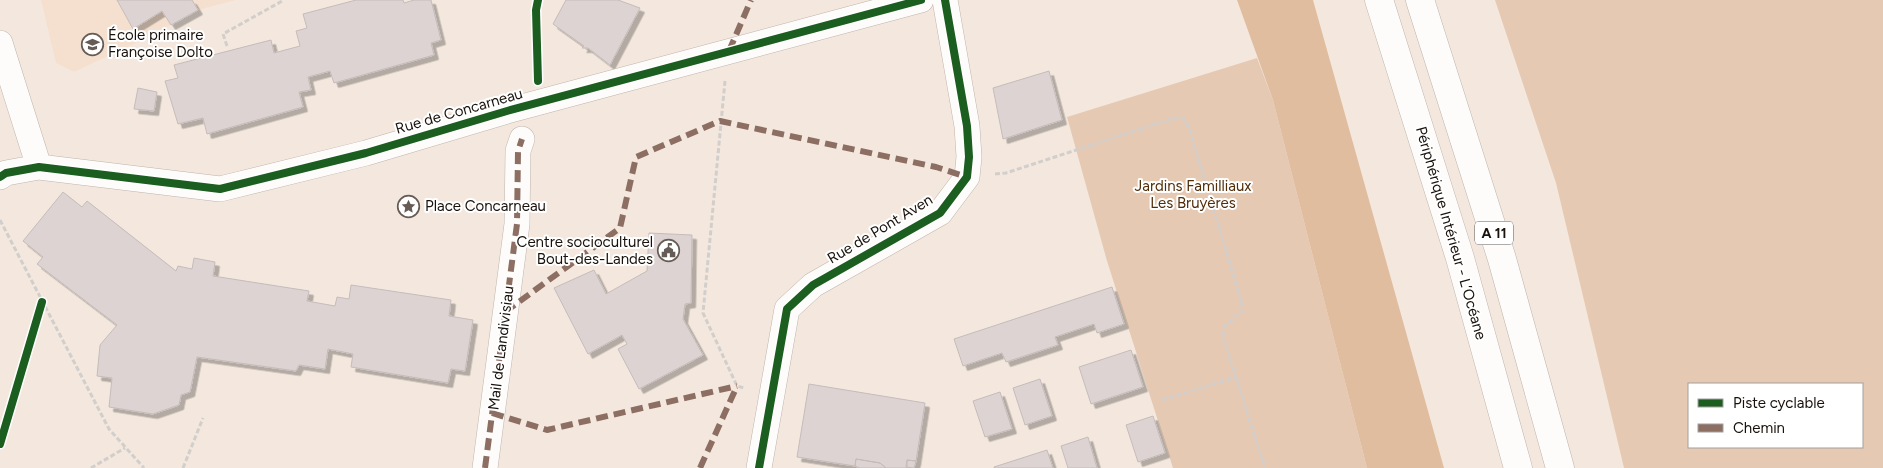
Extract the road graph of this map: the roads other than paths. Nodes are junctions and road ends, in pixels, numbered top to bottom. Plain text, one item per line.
1 (921, 0) edge
2 (945, 0) edge
3 (1379, 0) edge
4 (1420, 0) edge
5 (0, 43) edge
6 (522, 139) dead end
7 (39, 167) junction
8 (0, 176) edge
9 (485, 468) edge
10 (759, 468) edge
11 (1518, 468) edge
12 (1560, 468) edge

1 - 7 street, Rue de Concarneau
2 - 10 street, Rue de Pont Aven
3 - 11 highway, Périphérique Intérieur - L’Océane / A 11
4 - 12 highway, A 11
5 - 7 street
6 - 9 street, Mail de Landivisiau
7 - 8 street, Rue de Concarneau

